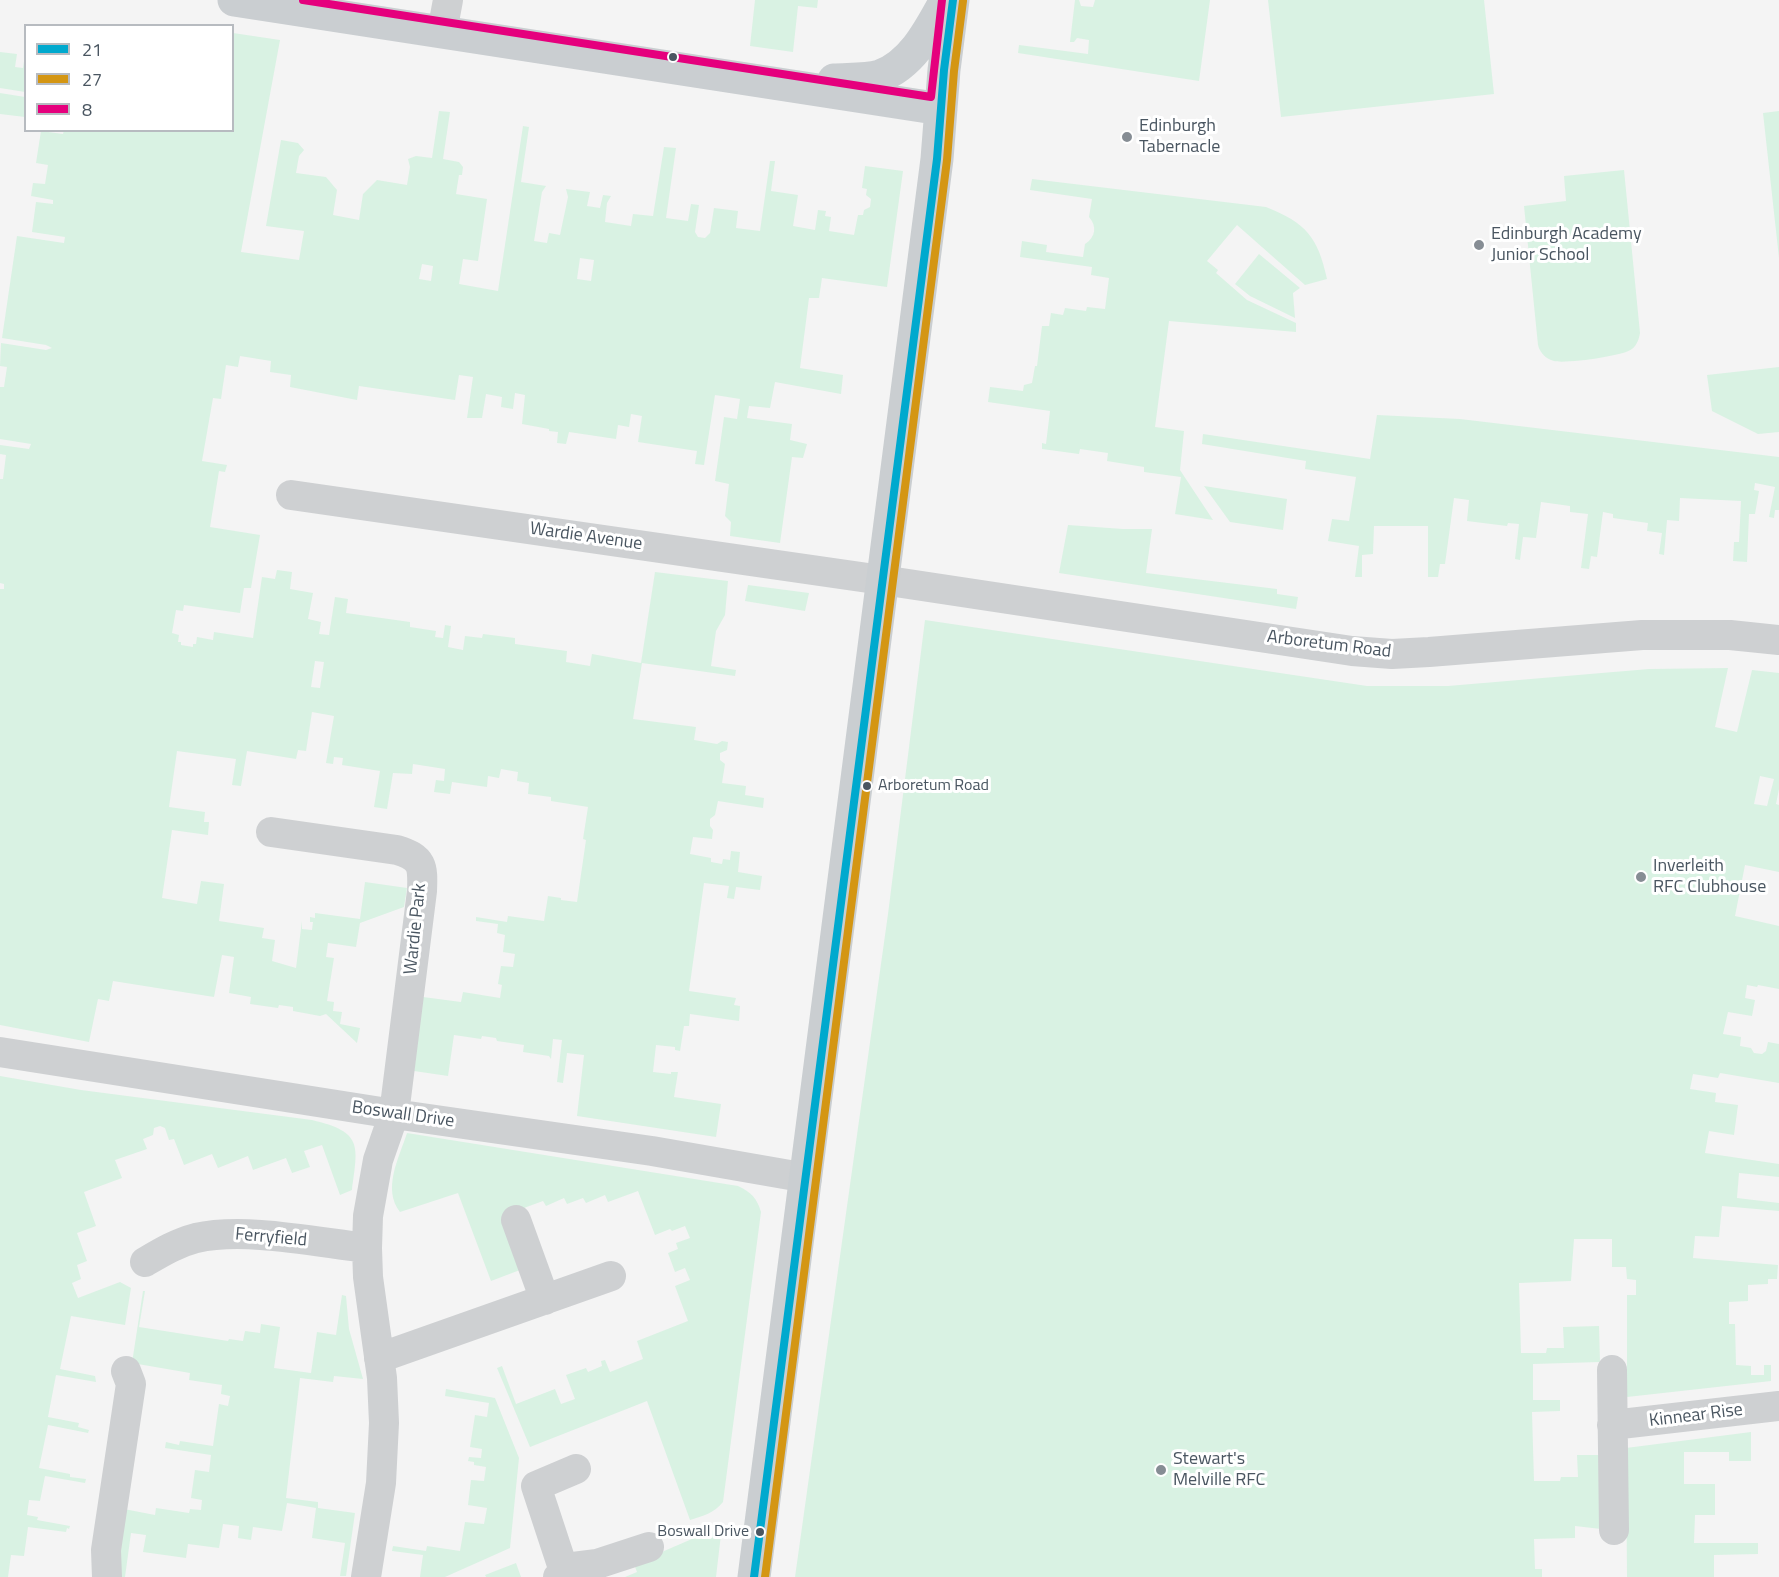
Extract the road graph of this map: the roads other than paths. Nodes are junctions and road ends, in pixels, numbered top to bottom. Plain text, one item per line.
1 (234, 0) edge
2 (448, 0) edge
3 (946, 0) edge
4 (953, 0) edge
5 (442, 33) junction
6 (781, 85) junction
7 (941, 109) junction
8 (291, 495) dead end
9 (882, 580) junction
10 (1779, 640) edge
11 (271, 832) dead end
12 (0, 1052) edge
13 (394, 1114) junction
14 (807, 1178) junction
15 (516, 1220) dead end
16 (367, 1248) junction
17 (145, 1262) dead end
18 (611, 1276) dead end
19 (545, 1300) junction
20 (379, 1358) junction
21 (1612, 1370) dead end
22 (126, 1371) dead end
23 (1779, 1406) edge
24 (1612, 1425) junction
25 (576, 1469) dead end
26 (1614, 1530) dead end
27 (650, 1547) dead end
28 (561, 1574) edge
29 (107, 1577) edge
30 (366, 1577) edge
31 (754, 1577) edge

1 - 5 main road
2 - 5 street
3 - 6 main road
4 - 7 main road
5 - 6 main road
6 - 7 main road
7 - 9 main road
8 - 9 street, Wardie Avenue
9 - 10 street, Arboretum Road
9 - 14 main road
11 - 13 street, Wardie Park
12 - 13 street, Boswall Drive
13 - 14 street, Boswall Drive
13 - 16 street
14 - 31 main road
15 - 19 street
16 - 17 street, Ferryfield
16 - 20 street
18 - 19 street
19 - 20 street
20 - 30 street
21 - 24 street
22 - 29 street
23 - 24 street, Kinnear Rise
24 - 26 street
25 - 28 street
27 - 28 street

